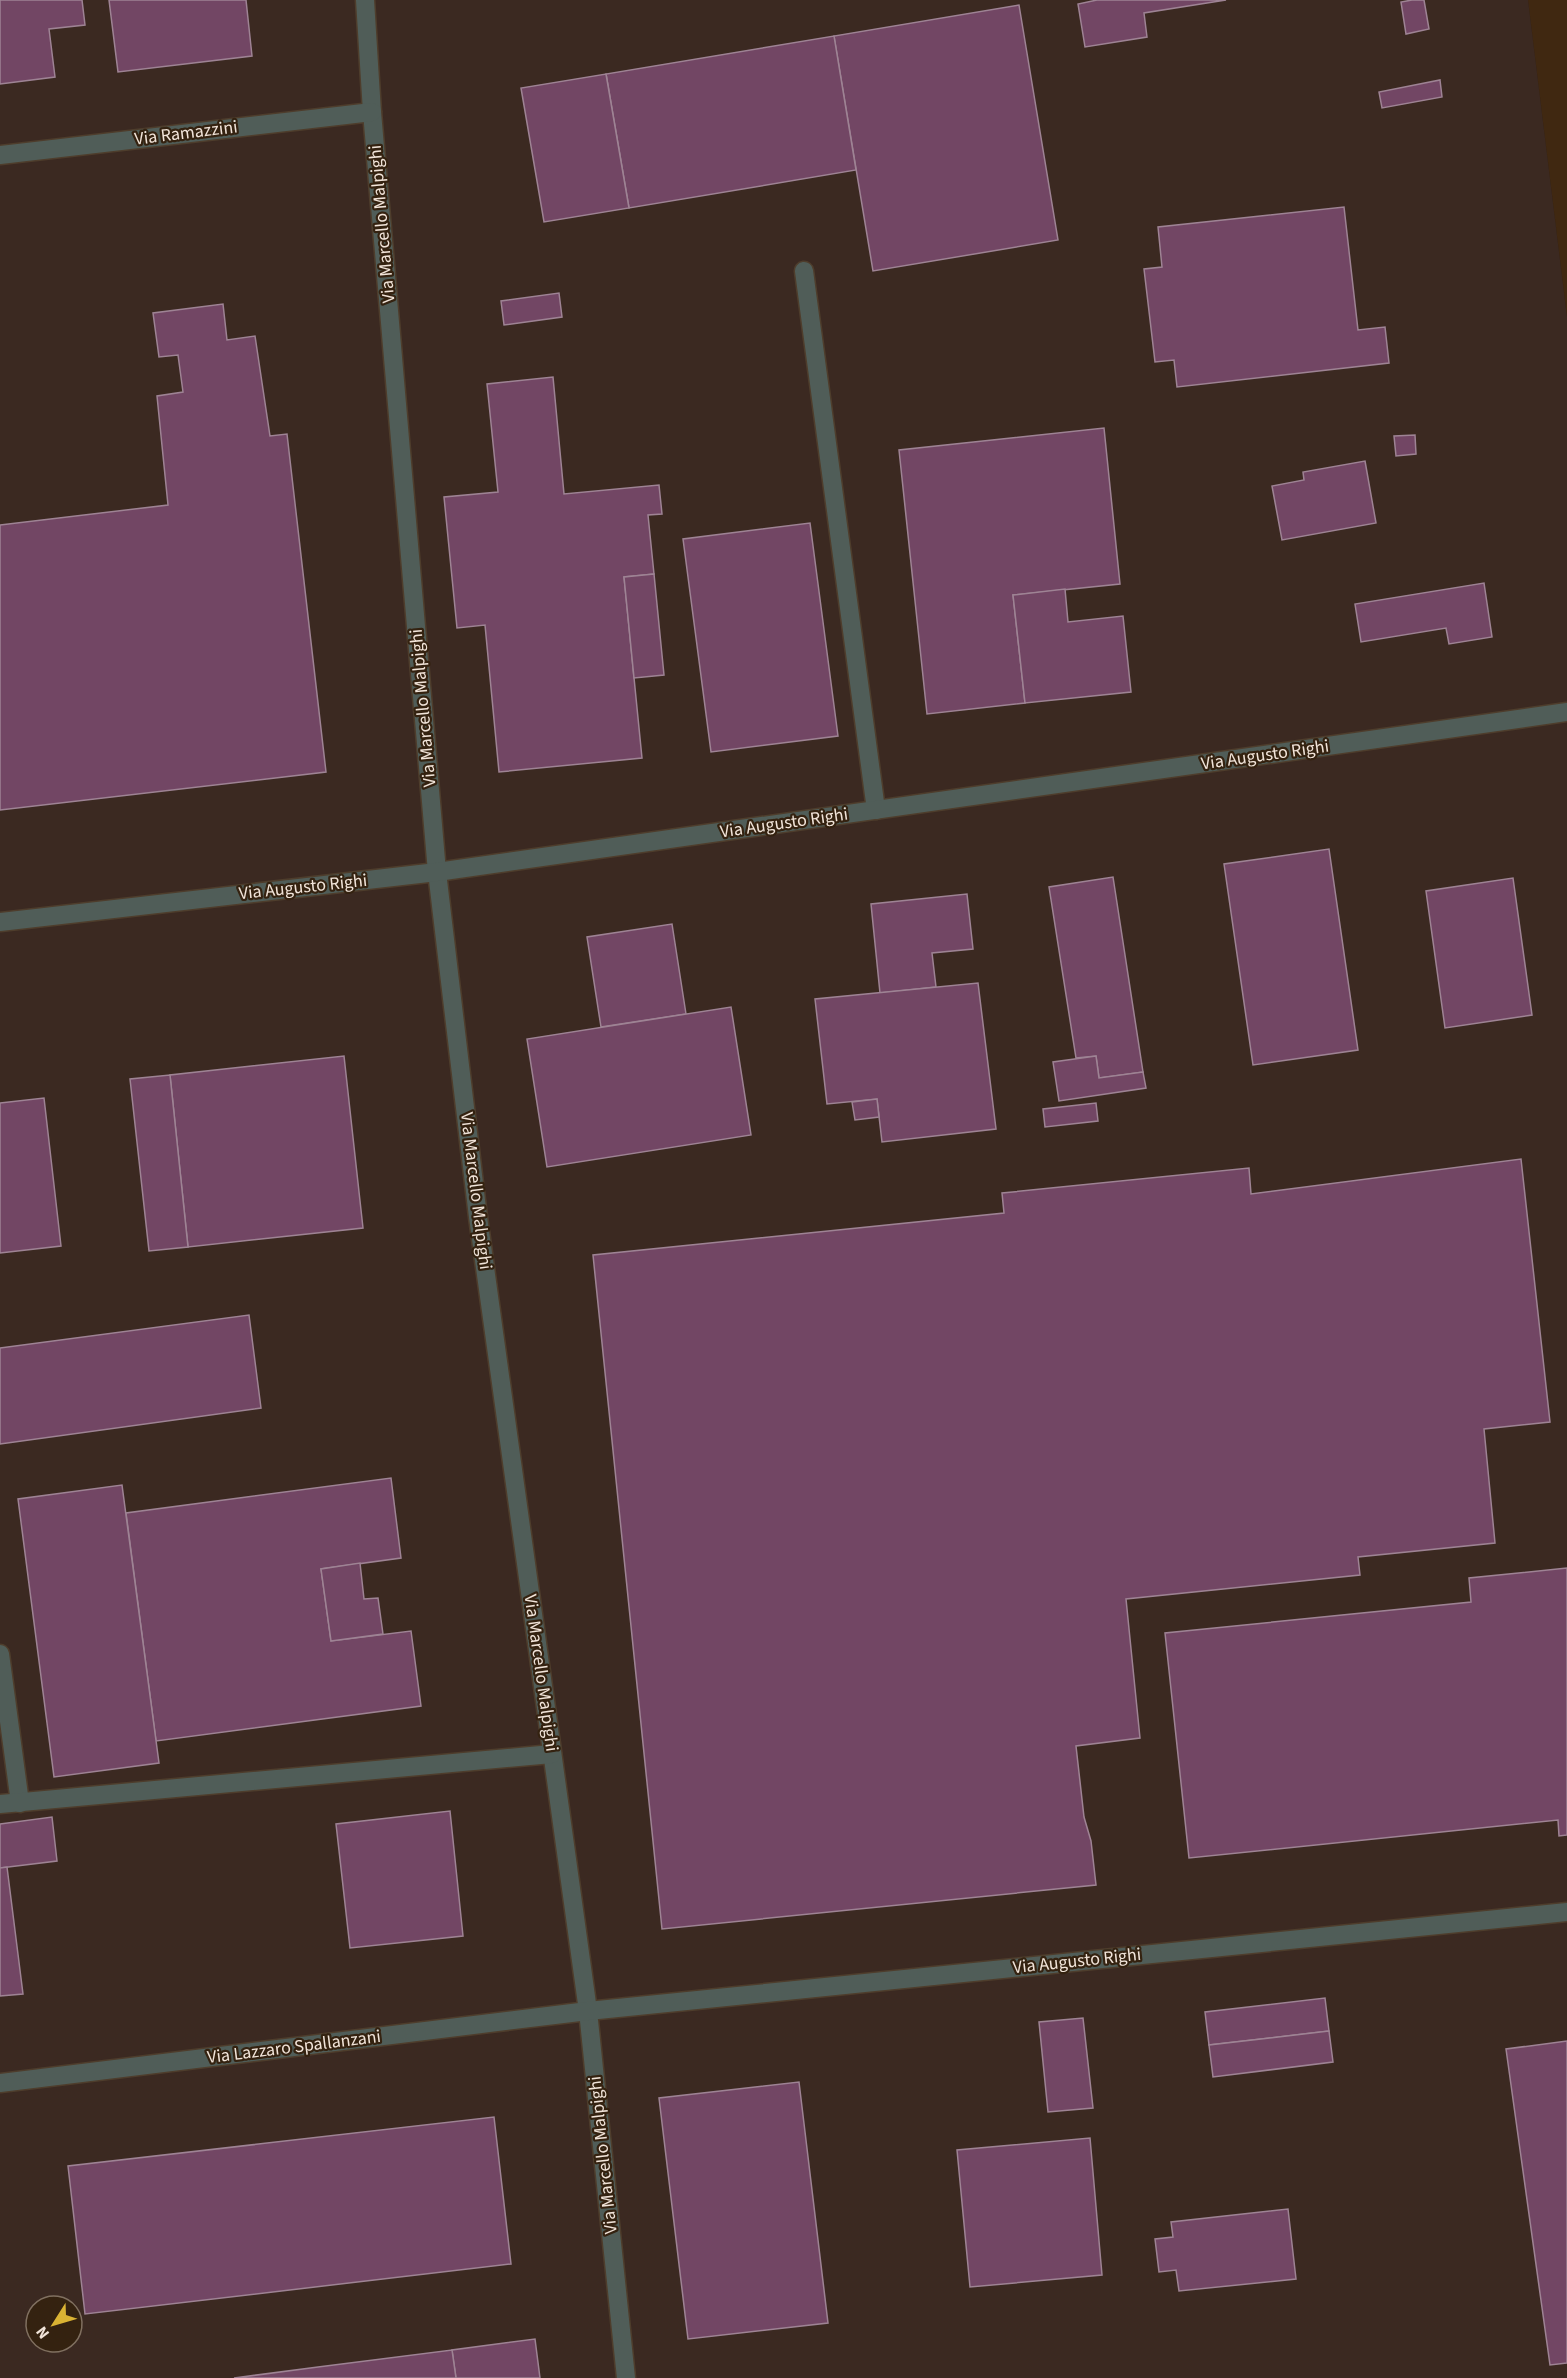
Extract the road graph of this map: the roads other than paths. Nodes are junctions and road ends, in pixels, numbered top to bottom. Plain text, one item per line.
1 (365, 0) edge
2 (372, 112) junction
3 (0, 155) edge
4 (804, 271) dead end
5 (1567, 712) edge
6 (876, 810) junction
7 (438, 872) junction
8 (0, 922) edge
9 (0, 1654) edge
10 (552, 1754) junction
11 (20, 1803) junction
12 (0, 1804) edge
13 (1567, 1912) edge
14 (588, 2011) junction
15 (0, 2083) edge
16 (626, 2378) edge

1 - 2 street, Via Marcello Malpighi
2 - 3 street, Via Ramazzini
2 - 7 street, Via Marcello Malpighi
4 - 6 street
5 - 6 street, Via Augusto Righi
6 - 7 street, Via Augusto Righi
7 - 8 street, Via Augusto Righi
7 - 10 street, Via Marcello Malpighi
9 - 11 street
10 - 11 street
10 - 14 street, Via Marcello Malpighi
11 - 12 street
13 - 14 street, Via Augusto Righi
14 - 15 street, Via Lazzaro Spallanzani
14 - 16 street, Via Marcello Malpighi

